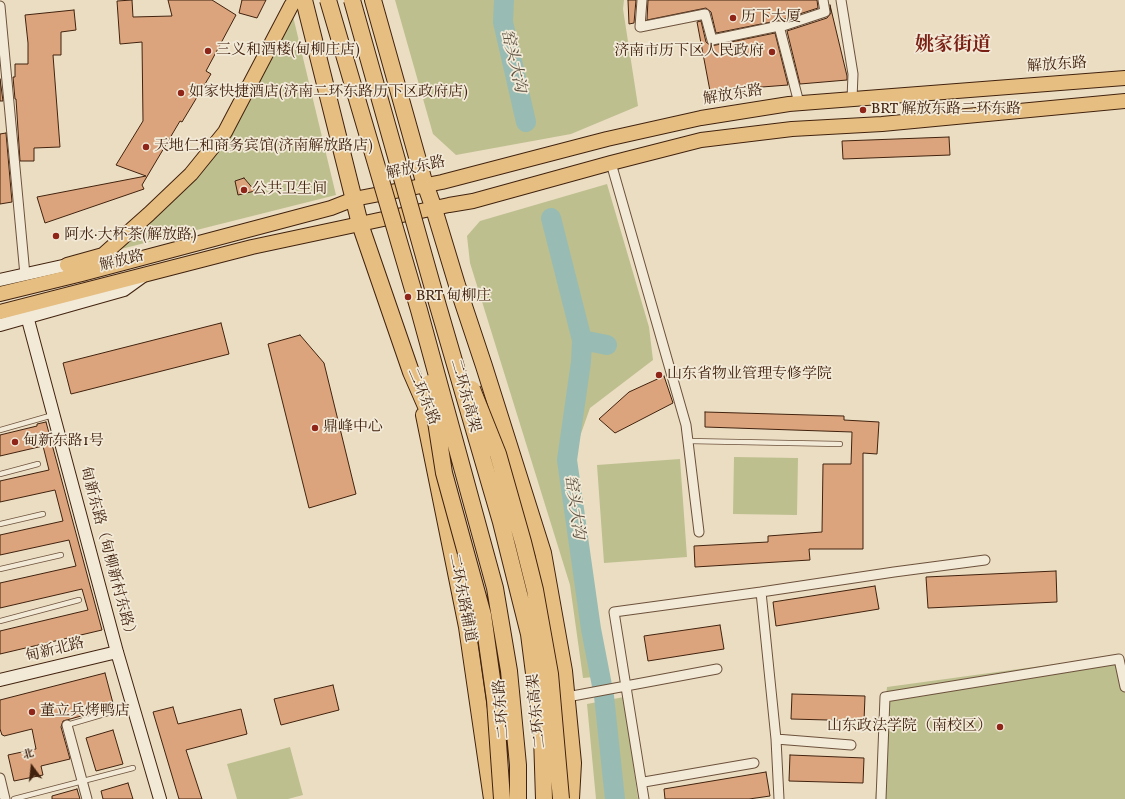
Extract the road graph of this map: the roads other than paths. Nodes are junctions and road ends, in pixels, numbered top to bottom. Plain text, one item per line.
1 (295, 0) edge
2 (304, 0) edge
3 (328, 0) edge
4 (352, 0) edge
5 (373, 0) edge
6 (642, 0) edge
7 (823, 0) edge
8 (841, 0) edge
9 (0, 6) edge
10 (780, 27) junction
11 (1125, 78) edge
12 (852, 99) junction
13 (1125, 101) edge
14 (799, 103) junction
15 (611, 163) junction
16 (426, 185) junction
17 (354, 199) junction
18 (434, 209) junction
19 (360, 224) junction
20 (248, 230) junction
21 (252, 246) junction
22 (67, 265) joint
23 (86, 268) junction
24 (148, 273) junction
25 (25, 274) junction
26 (0, 280) edge
27 (0, 294) edge
28 (438, 306) junction
29 (420, 310) junction
30 (0, 312) edge
31 (27, 316) junction
32 (0, 325) edge
33 (421, 398) junction
34 (53, 415) junction
35 (501, 423) junction
36 (0, 430) edge
37 (688, 441) junction
38 (840, 444) dead end
39 (38, 464) dead end
40 (0, 474) edge
41 (43, 514) dead end
42 (0, 524) edge
43 (699, 532) dead end
44 (61, 555) dead end
45 (985, 560) dead end
46 (0, 569) edge
47 (761, 592) junction
48 (80, 600) dead end
49 (0, 622) edge
50 (117, 652) junction
51 (717, 669) dead end
52 (0, 680) edge
53 (625, 685) junction
54 (1125, 687) edge
55 (572, 696) junction
56 (130, 697) junction
57 (67, 725) joint
58 (776, 739) junction
59 (851, 745) dead end
60 (754, 763) dead end
61 (133, 768) dead end
62 (0, 778) edge
63 (83, 781) junction
64 (644, 782) dead end
65 (5, 799) edge
66 (14, 799) edge
67 (87, 799) edge
68 (160, 799) edge
69 (492, 799) edge
70 (502, 799) edge
71 (509, 799) edge
72 (518, 799) edge
73 (544, 799) edge
74 (554, 799) edge
75 (562, 799) edge
76 (571, 799) edge
77 (644, 799) edge
78 (779, 799) edge
79 (881, 799) edge

1 - 23 main road
2 - 17 highway, 二环东路
3 - 29 highway, 二环东高架, bridge
4 - 28 highway, 二环东高架, bridge
5 - 16 highway
6 - 10 street
7 - 10 street
8 - 12 street
9 - 25 street
10 - 14 street
11 - 12 main road, 解放东路
12 - 14 main road, 解放东路
13 - 15 main road
14 - 16 main road, 解放东路
15 - 18 main road
15 - 37 street
16 - 17 main road, 解放东路
16 - 18 highway
17 - 19 highway, 二环东路
17 - 20 main road, 解放路
18 - 19 main road
18 - 35 highway
19 - 21 main road, 解放路
19 - 33 highway, 二环东路
20 - 21 main road
20 - 23 main road, 解放路
21 - 24 main road, 解放路
22 - 23 main road
22 - 25 street
23 - 27 main road, 解放路
24 - 30 main road, 解放路
24 - 31 street
25 - 26 street
28 - 73 highway, 二环东高架, bridge
28 - 75 highway, bridge
29 - 70 highway, bridge
29 - 72 highway, 二环东高架, bridge
31 - 32 street
31 - 34 street, 甸新东路（甸柳新村东路）
33 - 69 highway, 二环东路辅道
33 - 71 highway, 二环东路
34 - 36 lane
34 - 50 street, 甸新东路（甸柳新村东路）
35 - 55 highway
35 - 74 highway
37 - 38 lane
37 - 43 street
39 - 40 lane
41 - 42 lane
44 - 46 lane
45 - 47 street
47 - 53 street
47 - 58 street
48 - 49 lane
50 - 52 street, 甸新北路
50 - 56 street, 甸新东路（甸柳新村东路）
51 - 53 street
53 - 55 street
53 - 77 street
54 - 79 street
55 - 76 highway
56 - 57 lane
56 - 68 street, 甸新东路（甸柳新村东路）
57 - 63 street
58 - 59 street
58 - 78 street
60 - 64 street
61 - 63 lane
62 - 65 street
63 - 66 lane
63 - 67 street

